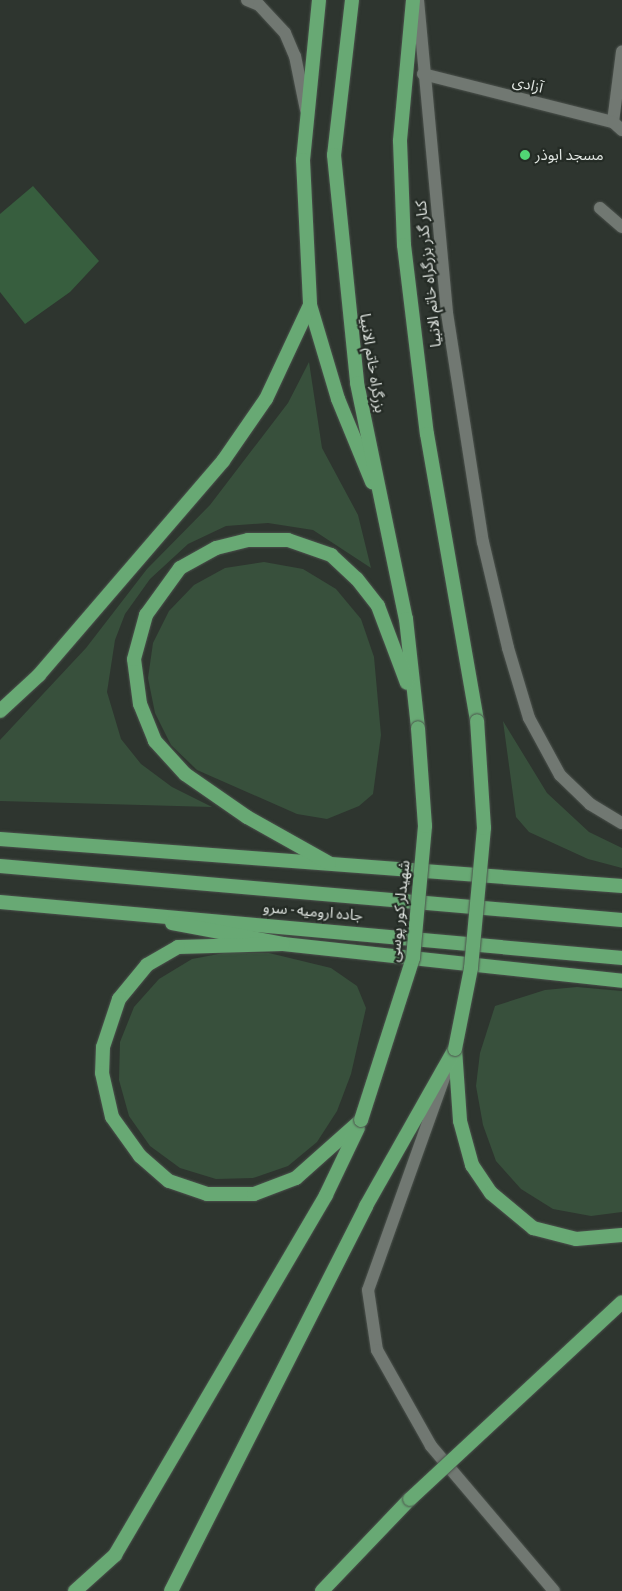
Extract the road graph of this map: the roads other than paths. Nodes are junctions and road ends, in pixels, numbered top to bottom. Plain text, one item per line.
1 (247, 0) edge
2 (319, 0) edge
3 (352, 0) edge
4 (413, 0) edge
5 (418, 0) edge
6 (622, 52) edge
7 (423, 74) junction
8 (306, 110) junction
9 (618, 126) edge
10 (600, 208) dead end
11 (622, 228) edge
12 (310, 305) junction
13 (386, 516) junction
14 (413, 698) junction
15 (0, 711) edge
16 (418, 728) joint
17 (622, 823) edge
18 (0, 839) edge
19 (329, 863) junction
20 (0, 866) edge
21 (622, 886) edge
22 (0, 902) edge
23 (105, 910) junction
24 (622, 920) edge
25 (283, 944) junction
26 (622, 958) edge
27 (579, 975) junction
28 (622, 981) edge
29 (622, 988) edge
30 (455, 1048) junction
31 (361, 1120) junction
32 (622, 1235) edge
33 (622, 1302) edge
34 (75, 1591) edge
35 (171, 1591) edge
36 (322, 1591) edge
37 (554, 1591) edge

1 - 8 main road
2 - 8 highway
3 - 13 highway, بزرگراه خاتم الانبیا
4 - 30 highway, bridge
5 - 7 main road, کنار گذر بزرگراه خاتم الانبیا
6 - 9 main road
7 - 9 main road, آزادی
7 - 17 main road, کنار گذر بزرگراه خاتم الانبیا
8 - 12 highway
10 - 11 main road
12 - 13 highway
12 - 15 highway
13 - 14 highway, بزرگراه خاتم الانبیا
14 - 16 highway, بزرگراه خاتم الانبیا
14 - 19 highway
16 - 31 highway, شهیدلر کور پوسی, bridge
18 - 19 highway
19 - 21 highway
20 - 24 highway, جاده ارومیه - سرو
22 - 23 highway, جاده ارومیه - سرو
23 - 25 highway
23 - 26 highway, جاده ارومیه - سرو
25 - 27 highway
25 - 31 highway
27 - 28 highway
27 - 29 highway
30 - 32 highway
30 - 35 highway
30 - 37 main road
31 - 34 highway, شهیدلر کور پوسی
33 - 36 highway, bridge

